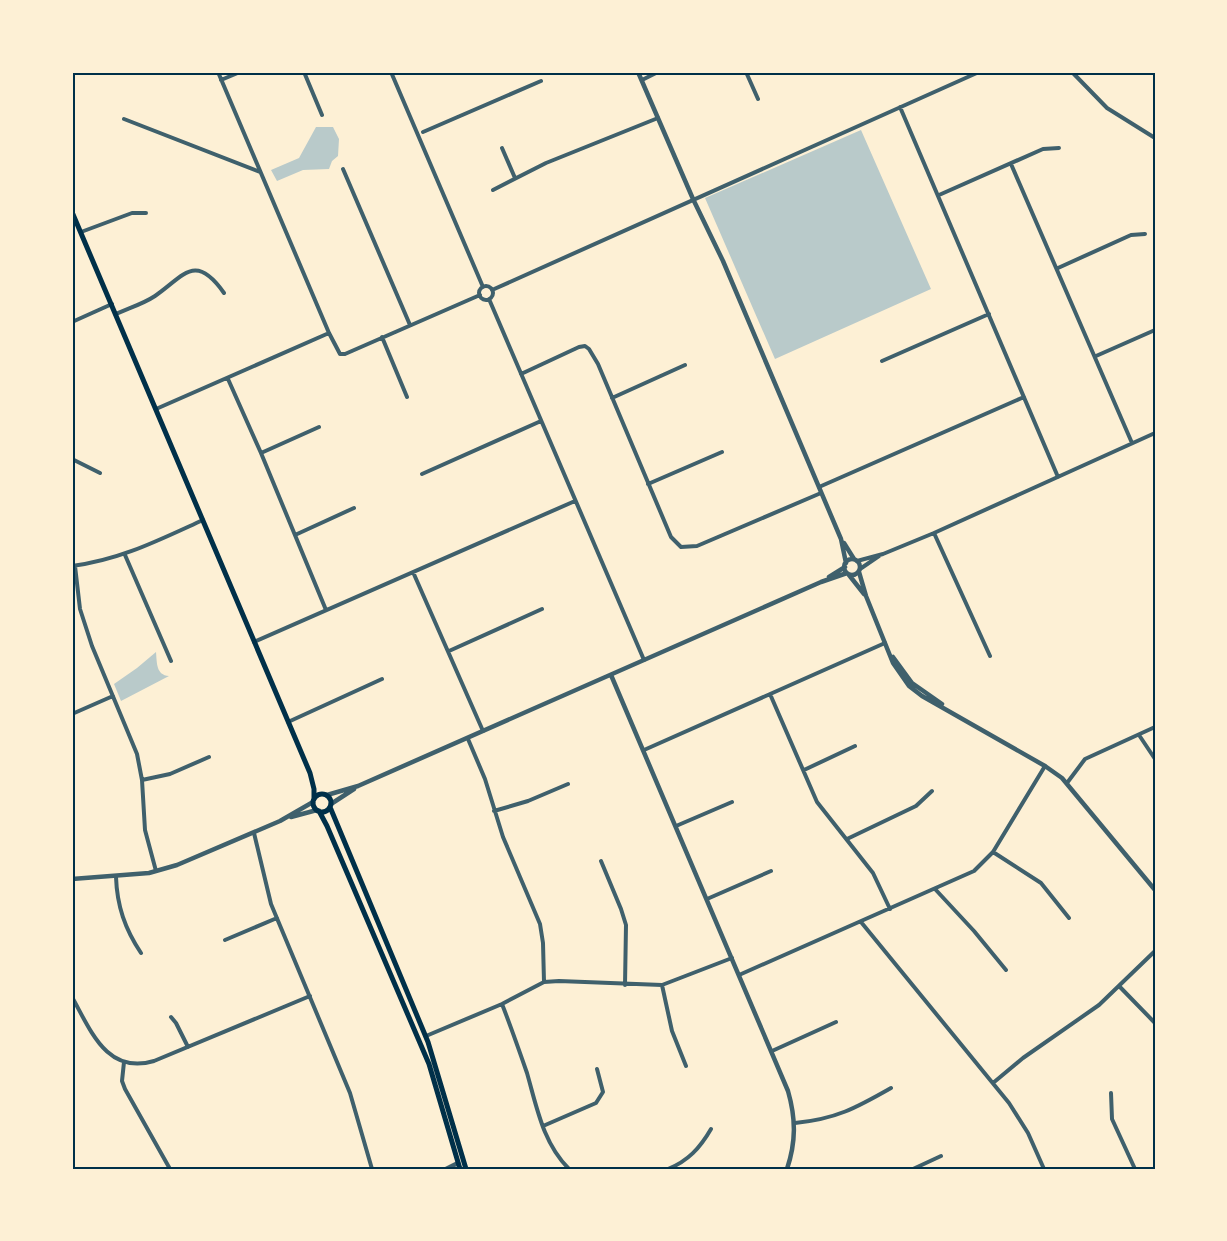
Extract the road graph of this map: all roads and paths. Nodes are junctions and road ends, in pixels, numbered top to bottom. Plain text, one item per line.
1 (218, 72) edge
2 (240, 72) edge
3 (304, 72) edge
4 (391, 72) edge
5 (638, 72) edge
6 (658, 72) edge
7 (746, 72) edge
8 (980, 72) edge
9 (1072, 72) edge
10 (221, 80) junction
11 (642, 80) junction
12 (541, 81) dead end
13 (758, 99) dead end
14 (900, 107) junction
15 (322, 115) dead end
16 (658, 118) junction
17 (124, 119) dead end
18 (423, 132) dead end
19 (1155, 138) edge
20 (502, 148) dead end
21 (1059, 148) dead end
22 (1011, 164) junction
23 (343, 169) dead end
24 (261, 172) junction
25 (515, 178) junction
26 (494, 190) dead end
27 (939, 195) junction
28 (693, 199) junction
29 (72, 212) edge
30 (146, 213) dead end
31 (81, 232) junction
32 (1145, 234) dead end
33 (1058, 268) junction
34 (483, 287) junction
35 (492, 290) junction
36 (224, 293) dead end
37 (480, 296) junction
38 (489, 299) junction
39 (112, 304) junction
40 (116, 314) junction
41 (989, 314) junction
42 (72, 322) edge
43 (410, 325) junction
44 (1155, 330) edge
45 (329, 333) junction
46 (382, 338) junction
47 (1096, 356) junction
48 (882, 361) dead end
49 (685, 365) dead end
50 (520, 374) junction
51 (228, 379) junction
52 (407, 397) dead end
53 (1024, 397) junction
54 (612, 398) junction
55 (156, 409) junction
56 (541, 421) junction
57 (319, 427) dead end
58 (1155, 433) edge
59 (1132, 444) junction
60 (722, 452) dead end
61 (261, 453) junction
62 (72, 459) edge
63 (100, 473) dead end
64 (422, 474) dead end
65 (1058, 477) junction
66 (648, 484) junction
67 (818, 487) junction
68 (821, 493) junction
69 (575, 501) junction
70 (354, 508) dead end
71 (203, 520) junction
72 (934, 533) junction
73 (295, 535) junction
74 (841, 539) junction
75 (883, 554) junction
76 (125, 555) junction
77 (855, 560) junction
78 (845, 565) junction
79 (73, 566) edge
80 (859, 570) junction
81 (413, 572) junction
82 (848, 574) junction
83 (821, 582) junction
84 (866, 596) junction
85 (542, 609) dead end
86 (326, 610) junction
87 (253, 643) junction
88 (886, 645) junction
89 (449, 651) junction
90 (990, 656) dead end
91 (644, 660) junction
92 (171, 661) dead end
93 (611, 675) junction
94 (382, 679) dead end
95 (771, 694) junction
96 (113, 696) junction
97 (72, 714) edge
98 (288, 722) junction
99 (1155, 727) edge
100 (483, 732) junction
101 (1139, 734) junction
102 (468, 739) junction
103 (855, 746) dead end
104 (644, 750) junction
105 (209, 757) dead end
106 (1155, 759) edge
107 (1045, 766) junction
108 (804, 770) junction
109 (310, 773) junction
110 (142, 780) junction
111 (1067, 783) junction
112 (568, 784) dead end
113 (358, 786) junction
114 (932, 791) dead end
115 (326, 795) junction
116 (314, 800) junction
117 (732, 802) dead end
118 (330, 805) junction
119 (318, 810) junction
120 (494, 811) junction
121 (280, 821) junction
122 (676, 826) junction
123 (254, 832) junction
124 (847, 839) junction
125 (993, 852) junction
126 (601, 861) dead end
127 (156, 871) junction
128 (771, 871) dead end
129 (116, 877) junction
130 (72, 879) edge
131 (935, 889) junction
132 (1155, 890) edge
133 (707, 899) junction
134 (890, 909) junction
135 (277, 918) junction
136 (1069, 918) dead end
137 (861, 922) junction
138 (225, 940) dead end
139 (1155, 951) edge
140 (141, 953) dead end
141 (732, 958) junction
142 (1006, 970) dead end
143 (739, 975) junction
144 (544, 982) junction
145 (625, 985) junction
146 (662, 985) junction
147 (1119, 986) junction
148 (310, 996) junction
149 (72, 997) edge
150 (502, 1004) junction
151 (171, 1017) dead end
152 (836, 1022) dead end
153 (1155, 1023) edge
154 (425, 1036) junction
155 (418, 1039) junction
156 (188, 1047) junction
157 (772, 1051) junction
158 (124, 1062) junction
159 (686, 1066) dead end
160 (597, 1069) dead end
161 (993, 1083) junction
162 (891, 1088) dead end
163 (1111, 1093) dead end
164 (795, 1123) junction
165 (543, 1126) junction
166 (711, 1129) dead end
167 (941, 1156) dead end
168 (460, 1164) edge
169 (170, 1169) edge
170 (372, 1169) edge
171 (446, 1169) edge
172 (466, 1169) edge
173 (569, 1169) edge
174 (668, 1169) edge
175 (787, 1169) edge
176 (913, 1169) edge
177 (1044, 1169) edge
178 (1135, 1169) edge

1 - 10 street
2 - 10 street
3 - 15 street
4 - 34 street
5 - 11 street
6 - 11 street
7 - 13 street
8 - 14 street
9 - 19 street
10 - 24 street
11 - 16 street
12 - 18 street
14 - 27 street
14 - 28 street
16 - 25 street
16 - 28 street
17 - 24 street
20 - 25 street
21 - 22 street
22 - 27 street
22 - 33 street
23 - 43 street
24 - 45 street
25 - 26 street
27 - 41 street
28 - 35 street
28 - 67 street
29 - 31 main road
30 - 31 street
31 - 39 main road
32 - 33 street
33 - 47 street
34 - 35 street
34 - 37 street
35 - 38 street
36 - 40 street
37 - 38 street
37 - 43 street
38 - 50 street
39 - 40 main road
39 - 42 street
40 - 55 main road
41 - 48 street
41 - 53 street
43 - 46 street
44 - 47 street
45 - 46 street
45 - 51 street
46 - 52 street
47 - 59 street
49 - 54 street
50 - 54 street
50 - 56 street
51 - 55 street
51 - 61 street
53 - 65 street
53 - 67 street
54 - 66 street
55 - 71 main road
56 - 64 street
56 - 69 street
57 - 61 street
58 - 59 street
59 - 65 street
60 - 66 street
61 - 73 street
62 - 63 street
65 - 72 street
66 - 68 street
67 - 68 street
68 - 74 street
69 - 81 street
69 - 91 street
70 - 73 street
71 - 76 street
71 - 87 main road
72 - 75 street
72 - 90 street
73 - 86 street
74 - 77 street
74 - 78 street
75 - 77 street
75 - 80 street
76 - 79 street
76 - 92 street
77 - 78 street
77 - 80 street
78 - 82 street
78 - 83 street
79 - 96 street
80 - 82 street
80 - 84 street
81 - 86 street
81 - 89 street
82 - 83 street
82 - 84 street
83 - 91 street
84 - 88 street
85 - 89 street
86 - 87 street
87 - 98 main road
88 - 95 street
88 - 107 street
89 - 100 street
91 - 93 street
93 - 100 street
93 - 104 street
94 - 98 street
95 - 104 street
95 - 108 street
96 - 97 street
96 - 110 street
98 - 109 main road
99 - 101 street
100 - 102 street
101 - 106 street
101 - 111 street
102 - 113 street
102 - 120 street
103 - 108 street
104 - 122 street
105 - 110 street
107 - 111 street
107 - 125 street
108 - 124 street
109 - 115 main road
109 - 116 main road
110 - 127 street
111 - 132 street
112 - 120 street
113 - 115 street
113 - 118 street
114 - 124 street
115 - 116 main road
115 - 118 main road
116 - 119 main road
116 - 121 street
117 - 122 street
118 - 119 main road
118 - 154 main road
119 - 121 street
119 - 155 main road
120 - 144 street
121 - 123 street
122 - 133 street
123 - 127 street
123 - 135 street
124 - 134 street
125 - 131 street
125 - 136 street
126 - 145 street
127 - 129 street
128 - 133 street
129 - 130 street
129 - 140 street
131 - 134 street
131 - 142 street
133 - 141 street
134 - 137 street
135 - 138 street
135 - 148 street
137 - 143 street
137 - 161 street
139 - 147 street
141 - 143 street
141 - 146 street
143 - 157 street
144 - 145 street
144 - 150 street
145 - 146 street
146 - 159 street
147 - 153 street
147 - 161 street
148 - 156 street
148 - 170 street
149 - 158 street
150 - 154 street
150 - 165 street
151 - 156 street
152 - 157 street
154 - 155 main road
154 - 168 main road
155 - 168 main road
156 - 158 street
157 - 164 street
158 - 169 street
160 - 165 street
161 - 177 street
162 - 164 street
163 - 178 street
164 - 175 street
165 - 173 street
166 - 174 street
167 - 176 street
168 - 171 street
168 - 172 main road

